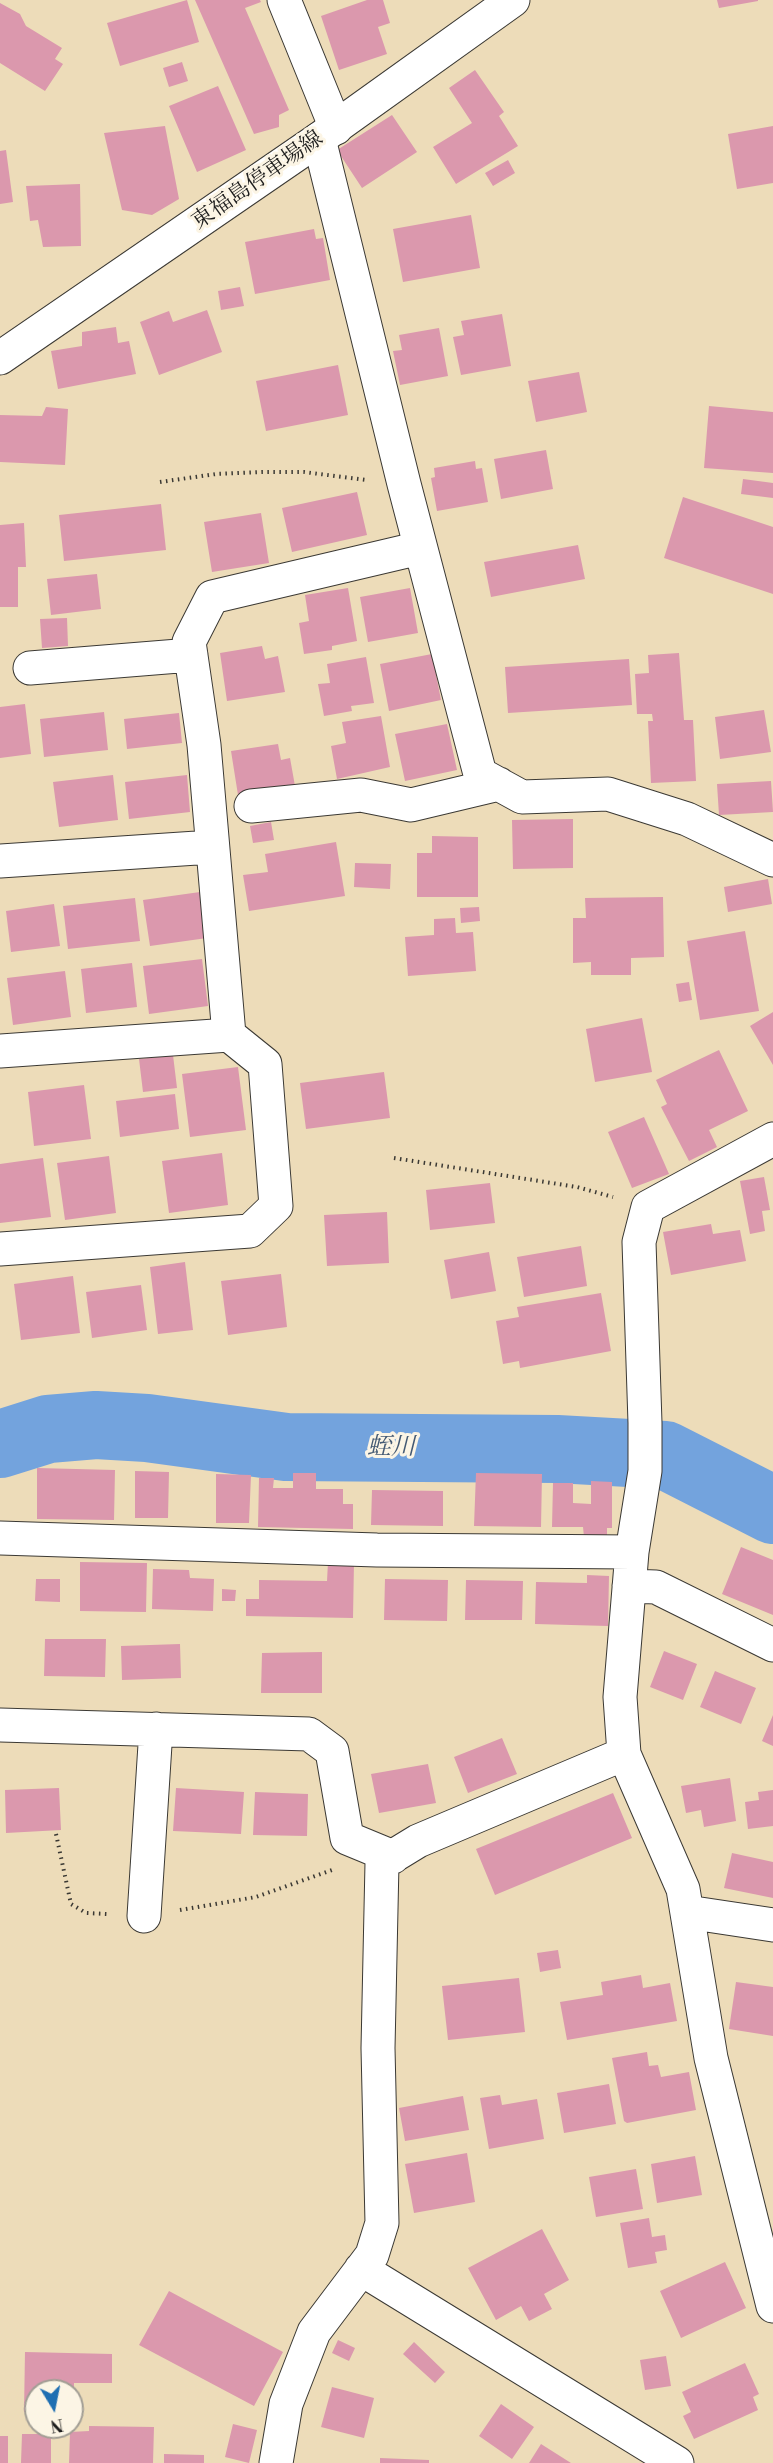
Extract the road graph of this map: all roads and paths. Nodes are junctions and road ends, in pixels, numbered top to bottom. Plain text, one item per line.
1 (285, 0) edge
2 (513, 0) edge
3 (328, 134) junction
4 (0, 358) edge
5 (160, 482) dead end
6 (404, 484) junction
7 (420, 548) junction
8 (191, 655) junction
9 (30, 668) dead end
10 (499, 784) junction
11 (251, 806) dead end
12 (212, 847) junction
13 (773, 860) edge
14 (0, 861) edge
15 (229, 1035) junction
16 (0, 1051) edge
17 (773, 1139) edge
18 (394, 1158) dead end
19 (648, 1208) junction
20 (0, 1249) edge
21 (0, 1538) edge
22 (632, 1552) junction
23 (629, 1586) junction
24 (773, 1645) edge
25 (0, 1725) edge
26 (156, 1729) junction
27 (624, 1754) junction
28 (56, 1834) dead end
29 (387, 1860) junction
30 (687, 1912) junction
31 (144, 1916) junction
32 (773, 1925) edge
33 (361, 2269) junction
34 (773, 2306) edge
35 (276, 2463) edge
36 (677, 2463) edge

1 - 3 street
2 - 3 street, 東福島停車場線
3 - 4 street, 東福島停車場線
3 - 6 street
5 - 6 path
6 - 7 street
7 - 8 street
7 - 10 street
8 - 9 street
8 - 12 street
10 - 11 street
10 - 13 street
12 - 14 street
12 - 15 street
15 - 16 street
15 - 20 street
17 - 19 street
18 - 19 path
19 - 22 street
21 - 22 street
22 - 23 street
23 - 24 street
23 - 27 street
25 - 26 street
26 - 29 street
26 - 31 street
27 - 29 street
27 - 30 street
28 - 31 path
29 - 31 path
29 - 33 street
30 - 32 street
30 - 34 street
33 - 35 street
33 - 36 street

